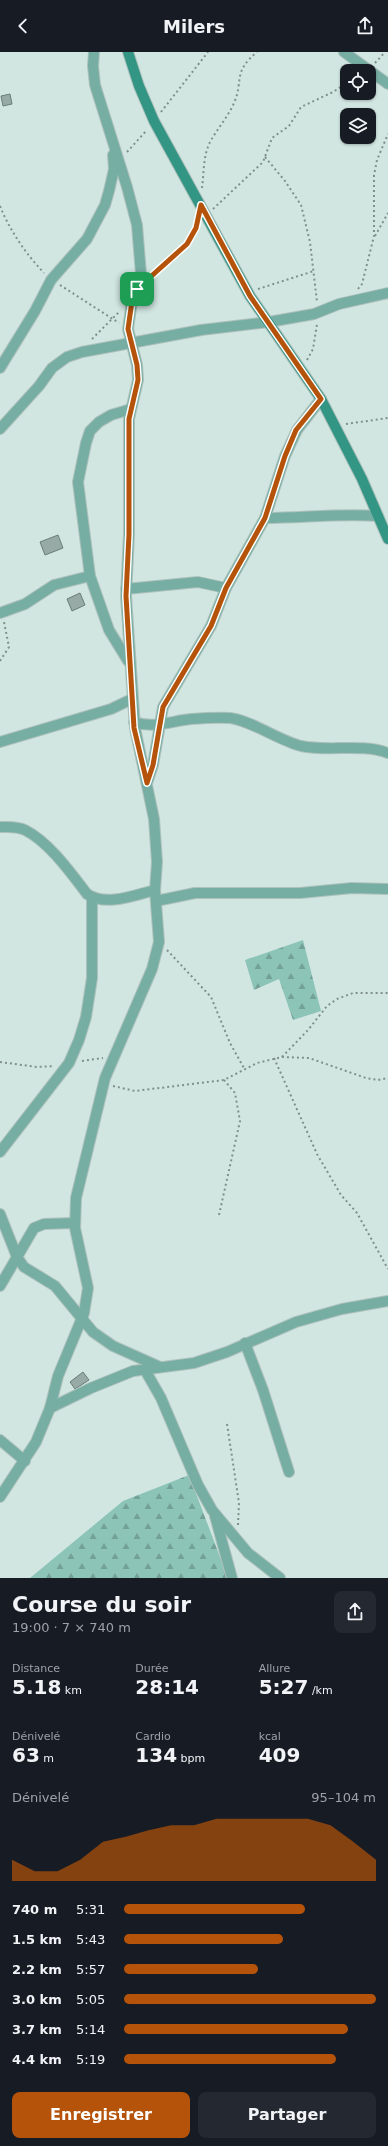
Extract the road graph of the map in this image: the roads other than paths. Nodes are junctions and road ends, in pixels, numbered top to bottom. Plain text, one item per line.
1 (94, 52) edge
2 (128, 52) edge
3 (344, 52) edge
4 (388, 84) edge
5 (111, 135) junction
6 (388, 294) edge
7 (269, 322) junction
8 (132, 344) junction
9 (0, 368) edge
10 (321, 399) junction
11 (131, 409) junction
12 (0, 429) edge
13 (378, 516) junction
14 (265, 518) junction
15 (388, 539) edge
16 (90, 576) junction
17 (226, 588) junction
18 (126, 589) junction
19 (1, 613) edge
20 (130, 665) junction
21 (132, 699) junction
22 (134, 722) junction
23 (159, 725) junction
24 (0, 742) edge
25 (388, 753) edge
26 (147, 783) junction
27 (0, 827) edge
28 (388, 889) edge
29 (155, 890) junction
30 (92, 898) junction
31 (156, 901) junction
32 (0, 1152) edge
33 (0, 1214) edge
34 (74, 1223) junction
35 (17, 1257) junction
36 (0, 1286) edge
37 (388, 1301) edge
38 (82, 1320) junction
39 (245, 1343) junction
40 (162, 1368) junction
41 (145, 1370) junction
42 (50, 1408) junction
43 (0, 1440) edge
44 (25, 1461) junction
45 (289, 1472) dead end
46 (0, 1497) edge
47 (215, 1515) junction
48 (232, 1578) edge
49 (280, 1578) edge

1 - 5 street
2 - 7 street
3 - 4 street
5 - 8 street
5 - 9 street
6 - 7 street
7 - 8 street
7 - 10 street
8 - 11 street
8 - 12 street
10 - 13 street
10 - 14 street
11 - 16 street
11 - 18 street
13 - 14 street
13 - 15 street
14 - 17 street
16 - 19 street
16 - 20 street
17 - 18 street
17 - 23 street
18 - 20 street
20 - 21 street
21 - 22 street
21 - 24 street
22 - 23 street
22 - 26 street
23 - 25 street
23 - 26 street
26 - 29 street
27 - 30 street
28 - 31 street
29 - 30 street
29 - 31 street
30 - 32 street
31 - 34 street
33 - 35 street
34 - 35 street
34 - 38 street
35 - 36 street
35 - 38 street
37 - 39 street
38 - 40 street
38 - 42 street
39 - 40 street
39 - 45 street
40 - 41 street
41 - 42 street
41 - 47 street
42 - 44 street
43 - 44 street
44 - 46 street
47 - 48 street
47 - 49 street

